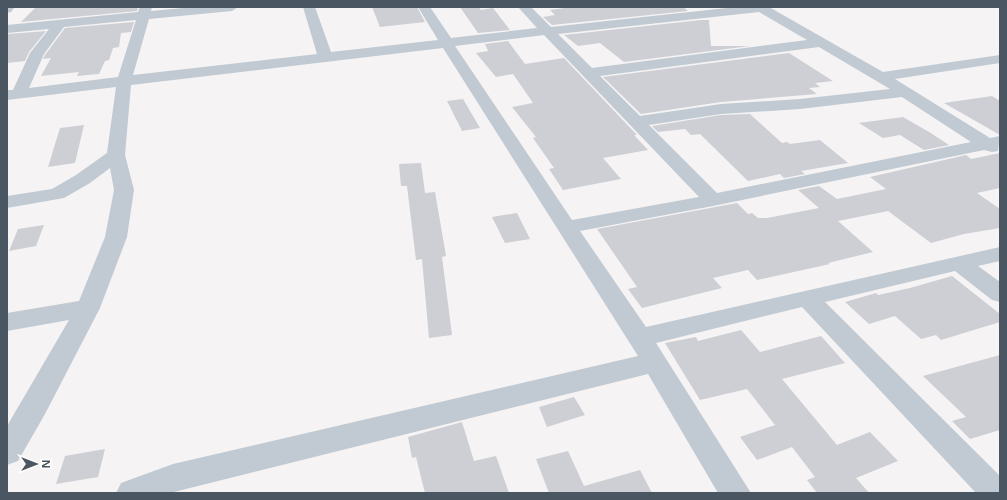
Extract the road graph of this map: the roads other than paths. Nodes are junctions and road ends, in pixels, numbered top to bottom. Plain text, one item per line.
1 (232, 7) edge
2 (309, 7) edge
3 (424, 7) edge
4 (524, 7) edge
5 (636, 7) edge
6 (760, 8) edge
7 (145, 11) edge
8 (652, 20) junction
9 (60, 24) junction
10 (7, 29) edge
11 (548, 31) junction
12 (823, 42) junction
13 (446, 43) junction
14 (325, 57) junction
15 (1000, 59) edge
16 (588, 73) junction
17 (881, 77) junction
18 (124, 82) junction
19 (906, 92) junction
20 (13, 94) edge
21 (636, 122) junction
22 (995, 145) edge
23 (116, 155) junction
24 (713, 200) junction
25 (7, 202) edge
26 (566, 227) junction
27 (1000, 254) edge
28 (960, 264) junction
29 (1000, 294) edge
30 (807, 298) junction
31 (88, 308) junction
32 (7, 322) edge
33 (640, 338) junction
34 (655, 362) junction
35 (7, 452) edge
36 (132, 493) edge
37 (735, 493) edge
38 (996, 493) edge

1 - 7 street
2 - 14 street
3 - 13 street
4 - 11 street
5 - 8 street
6 - 8 street
6 - 12 street
7 - 9 street
7 - 18 street
8 - 11 street
9 - 10 street
9 - 20 street
11 - 13 street
11 - 16 street
12 - 16 street
12 - 17 street
13 - 14 street
13 - 26 street
14 - 18 street
15 - 17 street
16 - 21 street
17 - 19 street
18 - 20 street
18 - 23 street
19 - 21 street
19 - 22 street
21 - 24 street
22 - 24 street
23 - 25 street
23 - 31 street
24 - 26 street
26 - 33 street
27 - 28 street
28 - 29 street
28 - 30 street
30 - 33 street
30 - 38 street
31 - 32 street
31 - 35 street
33 - 34 street
34 - 36 street
34 - 37 street

